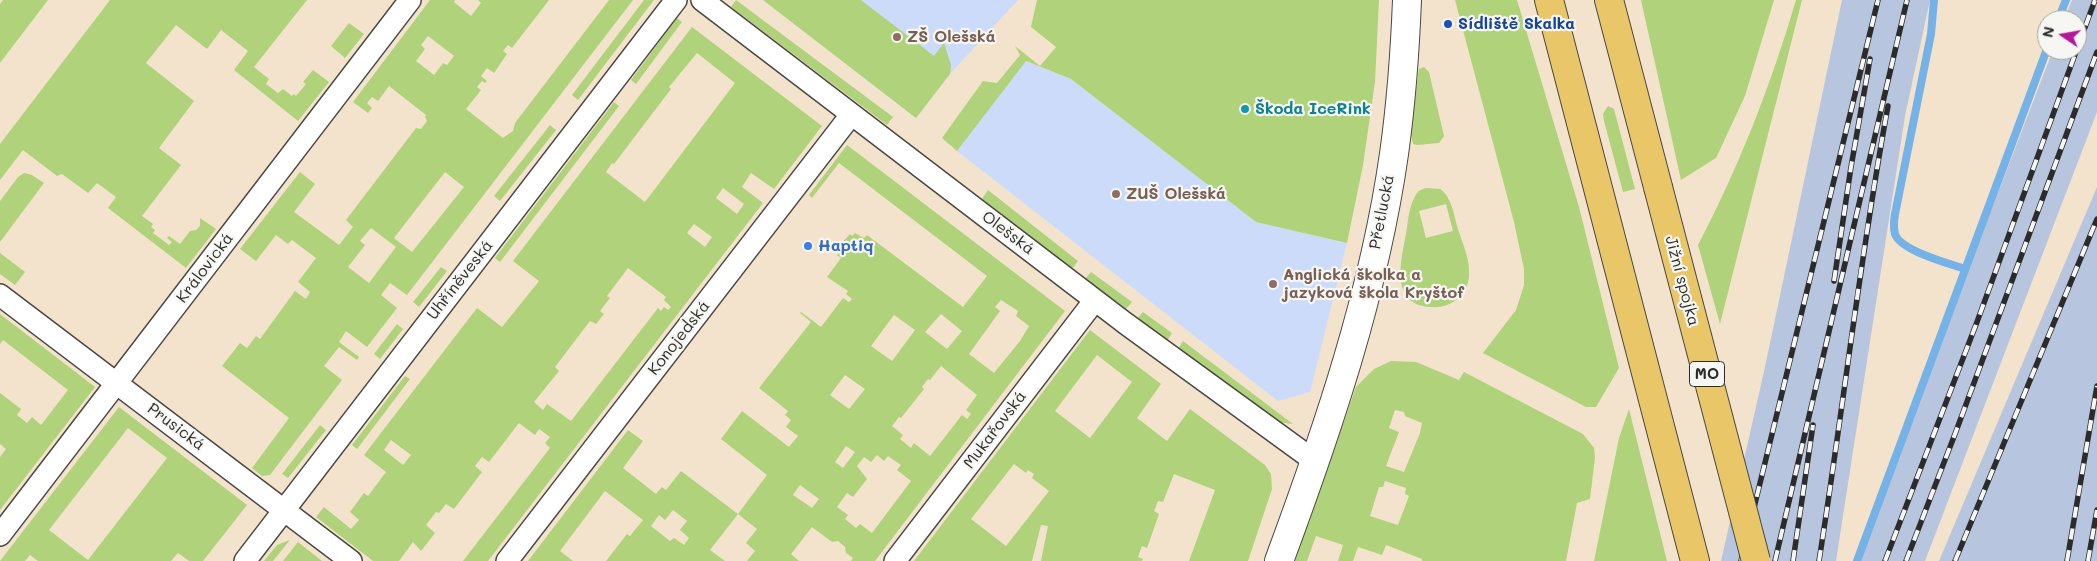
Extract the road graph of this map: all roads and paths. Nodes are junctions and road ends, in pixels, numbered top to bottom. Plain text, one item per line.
1 (410, 0) edge
2 (676, 0) edge
3 (702, 0) edge
4 (1407, 0) edge
5 (1549, 0) edge
6 (1609, 0) edge
7 (852, 115) junction
8 (0, 295) edge
9 (1095, 300) junction
10 (118, 382) junction
11 (1316, 462) junction
12 (284, 510) junction
13 (0, 535) edge
14 (245, 561) edge
15 (351, 561) edge
16 (507, 561) edge
17 (895, 561) edge
18 (1280, 561) edge
19 (1695, 561) edge
20 (1756, 561) edge

1 - 10 street, Královická
2 - 12 street, Uhříněveská
3 - 7 street, Olešská
4 - 11 street, Přetlucká
5 - 19 highway
6 - 20 highway, Jižní spojka / MO, bridge
7 - 9 street, Olešská
7 - 16 street, Konojedská
8 - 10 street, Prusická
9 - 11 street, Olešská
9 - 17 street, Mukařovská
10 - 12 street, Prusická
10 - 13 street, Královická
11 - 18 street, Přetlucká
12 - 14 street, Uhříněveská
12 - 15 street, Prusická

